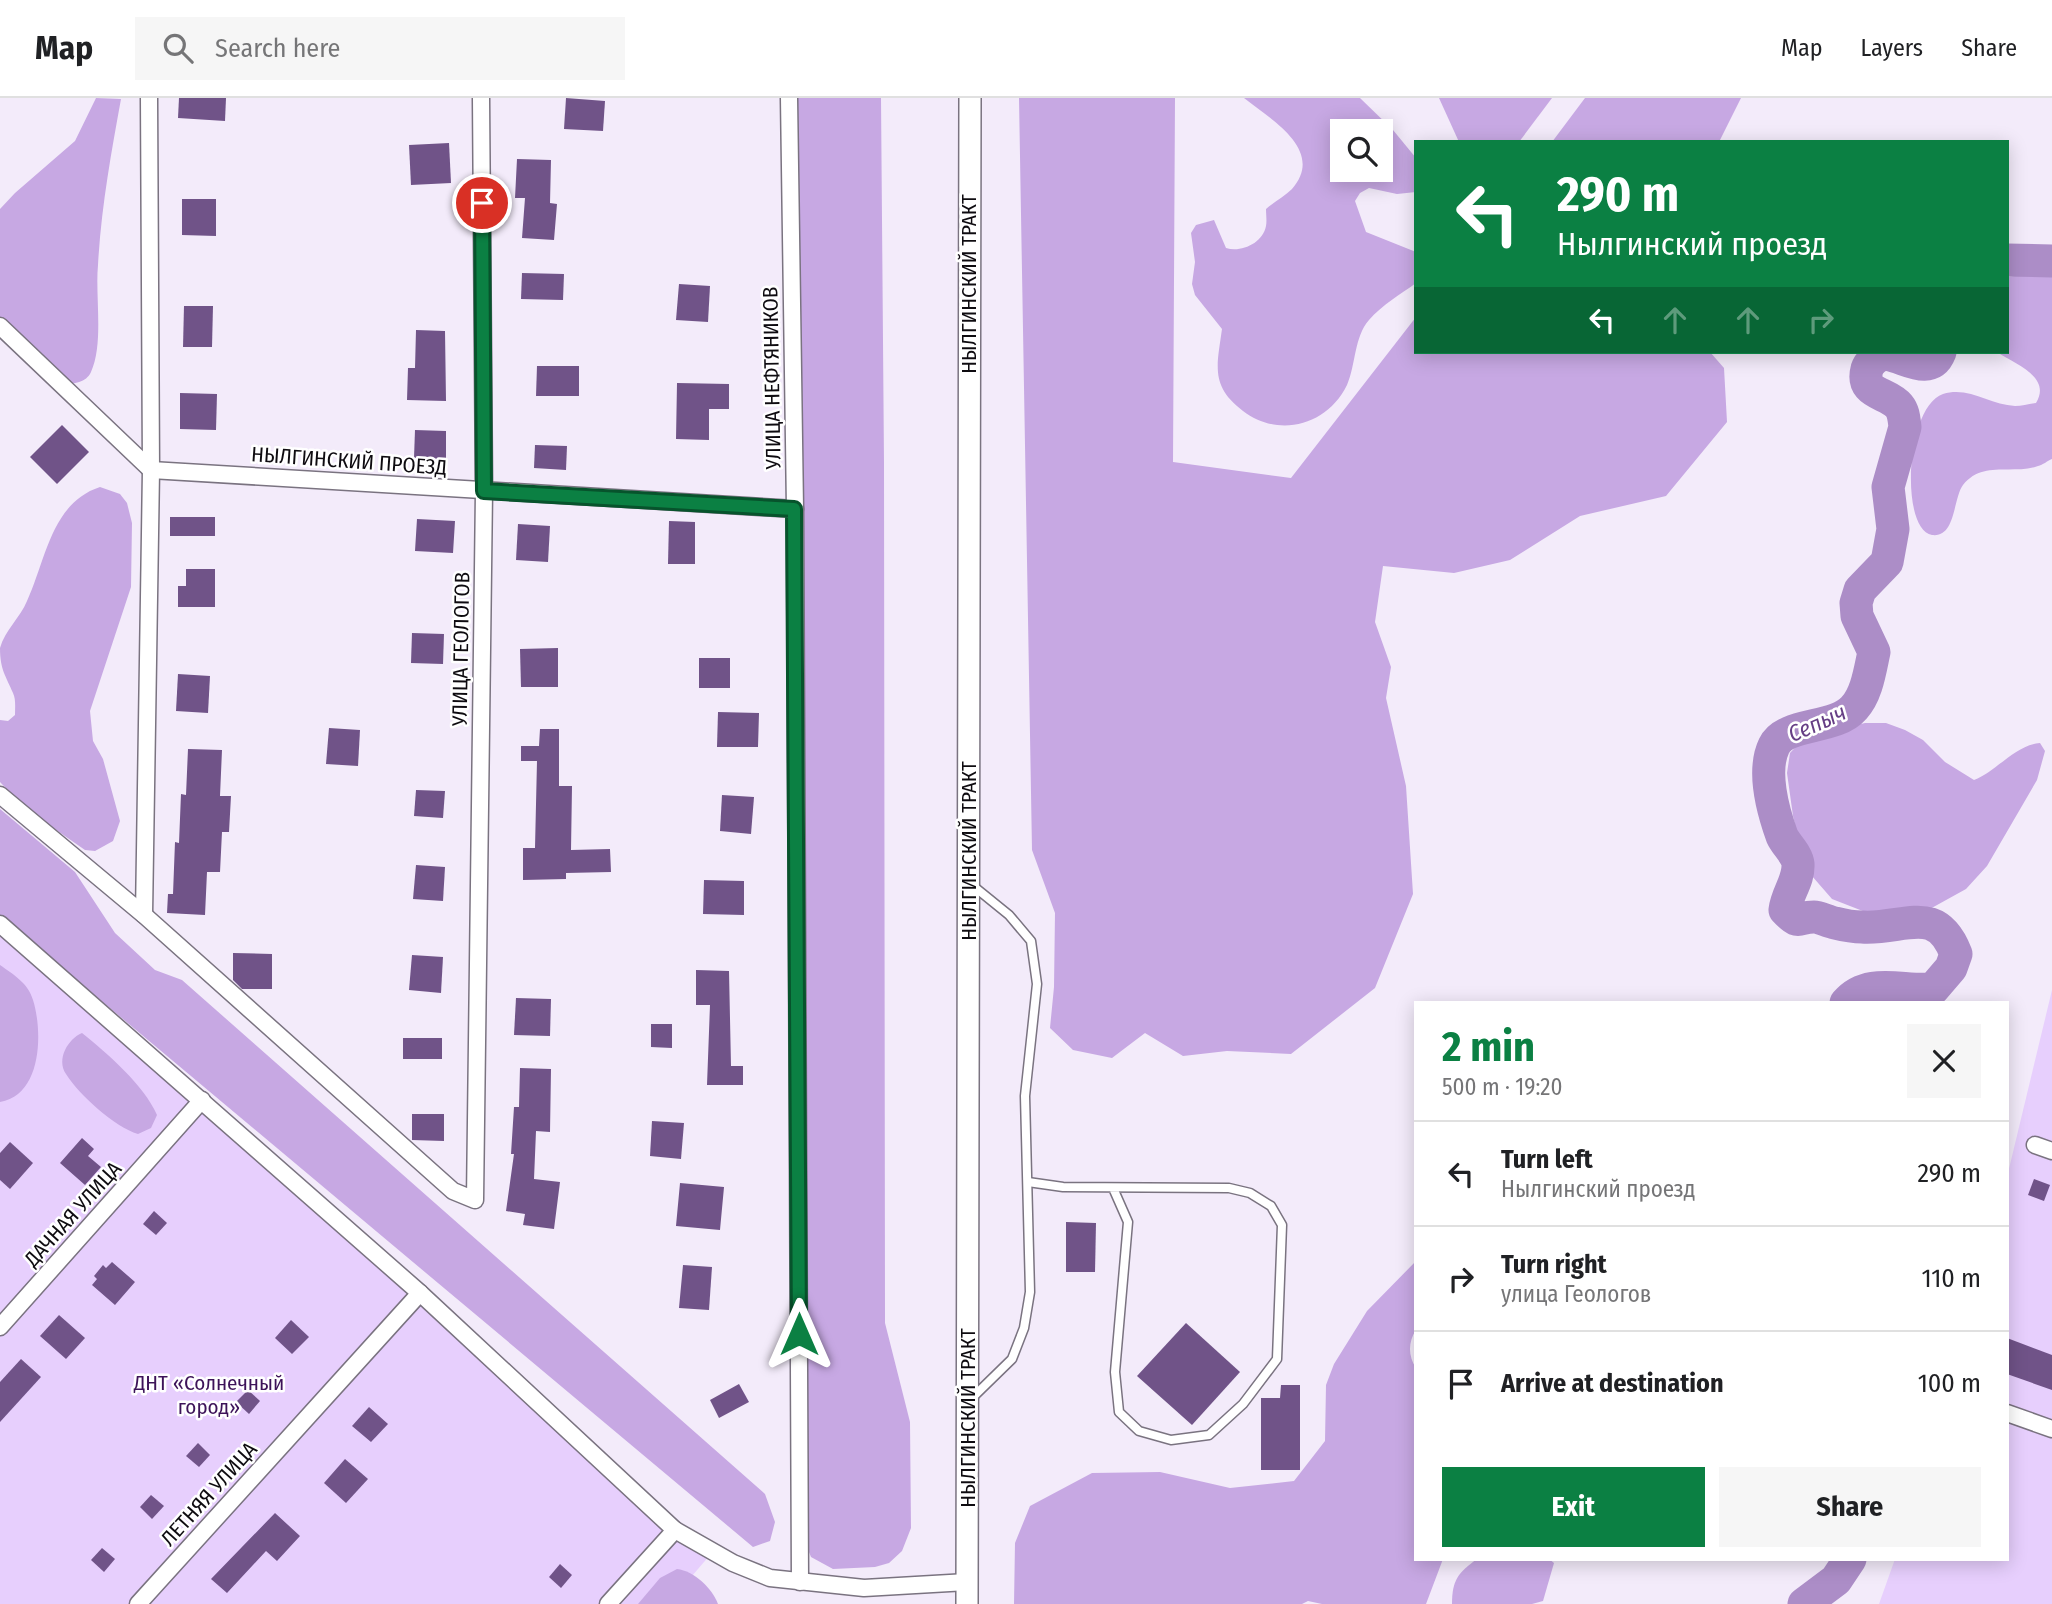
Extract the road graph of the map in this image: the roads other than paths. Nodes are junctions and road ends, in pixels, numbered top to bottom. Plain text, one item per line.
1 (149, 98) edge
2 (481, 98) edge
3 (789, 98) edge
4 (970, 98) edge
5 (0, 326) edge
6 (151, 470) junction
7 (484, 491) junction
8 (794, 509) junction
9 (0, 795) edge
10 (969, 883) junction
11 (144, 915) junction
12 (0, 924) edge
13 (202, 1100) junction
14 (2035, 1144) dead end
15 (2052, 1151) edge
16 (1027, 1182) junction
17 (1113, 1188) junction
18 (420, 1293) junction
19 (0, 1328) edge
20 (968, 1401) junction
21 (2009, 1414) edge
22 (2052, 1429) edge
23 (675, 1530) junction
24 (967, 1581) junction
25 (800, 1582) junction
26 (138, 1604) edge
27 (608, 1604) edge
28 (967, 1604) edge

1 - 6 street
2 - 7 street, УЛИЦА ГЕОЛОГОВ
3 - 8 street, УЛИЦА НЕФТЯНИКОВ
4 - 10 main road, НЫЛГИНСКИЙ ТРАКТ
5 - 6 street
6 - 7 street, НЫЛГИНСКИЙ ПРОЕЗД
6 - 11 street
7 - 8 street, НЫЛГИНСКИЙ ПРОЕЗД
7 - 11 street, УЛИЦА ГЕОЛОГОВ
8 - 25 street, УЛИЦА НЕФТЯНИКОВ
9 - 11 street
10 - 16 lane
10 - 20 main road, НЫЛГИНСКИЙ ТРАКТ
12 - 13 street
13 - 18 street
13 - 19 street, ДАЧНАЯ УЛИЦА
14 - 15 street
16 - 17 lane
16 - 20 lane
17 - 17 lane
18 - 23 street
18 - 26 street, ЛЕТНЯЯ УЛИЦА
20 - 24 main road, НЫЛГИНСКИЙ ТРАКТ
21 - 22 street
23 - 25 street
23 - 27 street
24 - 25 street
24 - 28 main road, НЫЛГИНСКИЙ ТРАКТ

